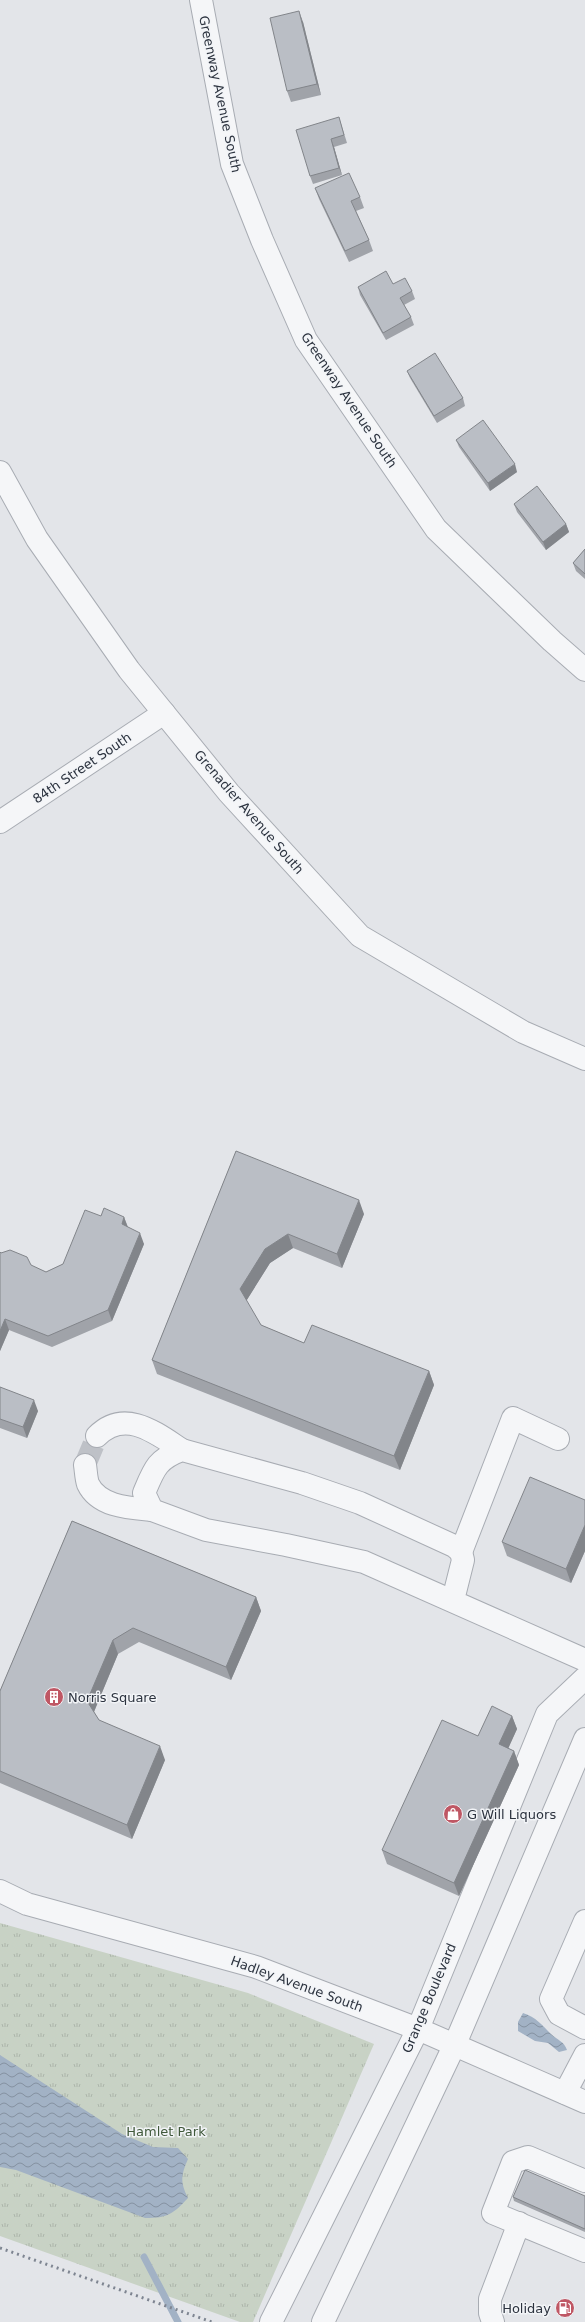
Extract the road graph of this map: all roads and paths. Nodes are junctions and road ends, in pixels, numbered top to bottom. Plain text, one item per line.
1 (201, 0) edge
2 (0, 472) edge
3 (585, 670) edge
4 (164, 713) junction
5 (0, 822) edge
6 (585, 1059) edge
7 (97, 1436) tunnel mouth
8 (558, 1439) dead end
9 (182, 1450) junction
10 (85, 1465) tunnel mouth
11 (152, 1510) junction
12 (461, 1552) junction
13 (453, 1600) junction
14 (585, 1660) edge
15 (585, 1678) edge
16 (585, 1739) edge
17 (0, 1892) edge
18 (585, 1922) edge
19 (585, 2028) edge
20 (418, 2029) junction
21 (455, 2044) junction
22 (585, 2055) edge
23 (565, 2093) junction
24 (585, 2102) edge
25 (585, 2181) edge
26 (519, 2223) junction
27 (585, 2251) edge
28 (270, 2322) edge
29 (323, 2322) edge
30 (494, 2322) edge

1 - 3 street, Greenway Avenue South
2 - 4 street, Grenadier Avenue South
4 - 5 street, 84th Street South
4 - 6 street, Grenadier Avenue South
7 - 9 street
8 - 12 street
9 - 11 street
9 - 12 street
10 - 11 street
11 - 13 street
12 - 13 street
13 - 14 street
15 - 20 street, Grange Boulevard
16 - 21 street
17 - 20 street, Hadley Avenue South
18 - 19 street
20 - 21 street, Hadley Avenue South
20 - 28 street, Grange Boulevard
21 - 23 street, Hadley Avenue South
21 - 29 street
22 - 23 street
23 - 24 street, Hadley Avenue South
25 - 26 street
26 - 27 street
26 - 30 street

